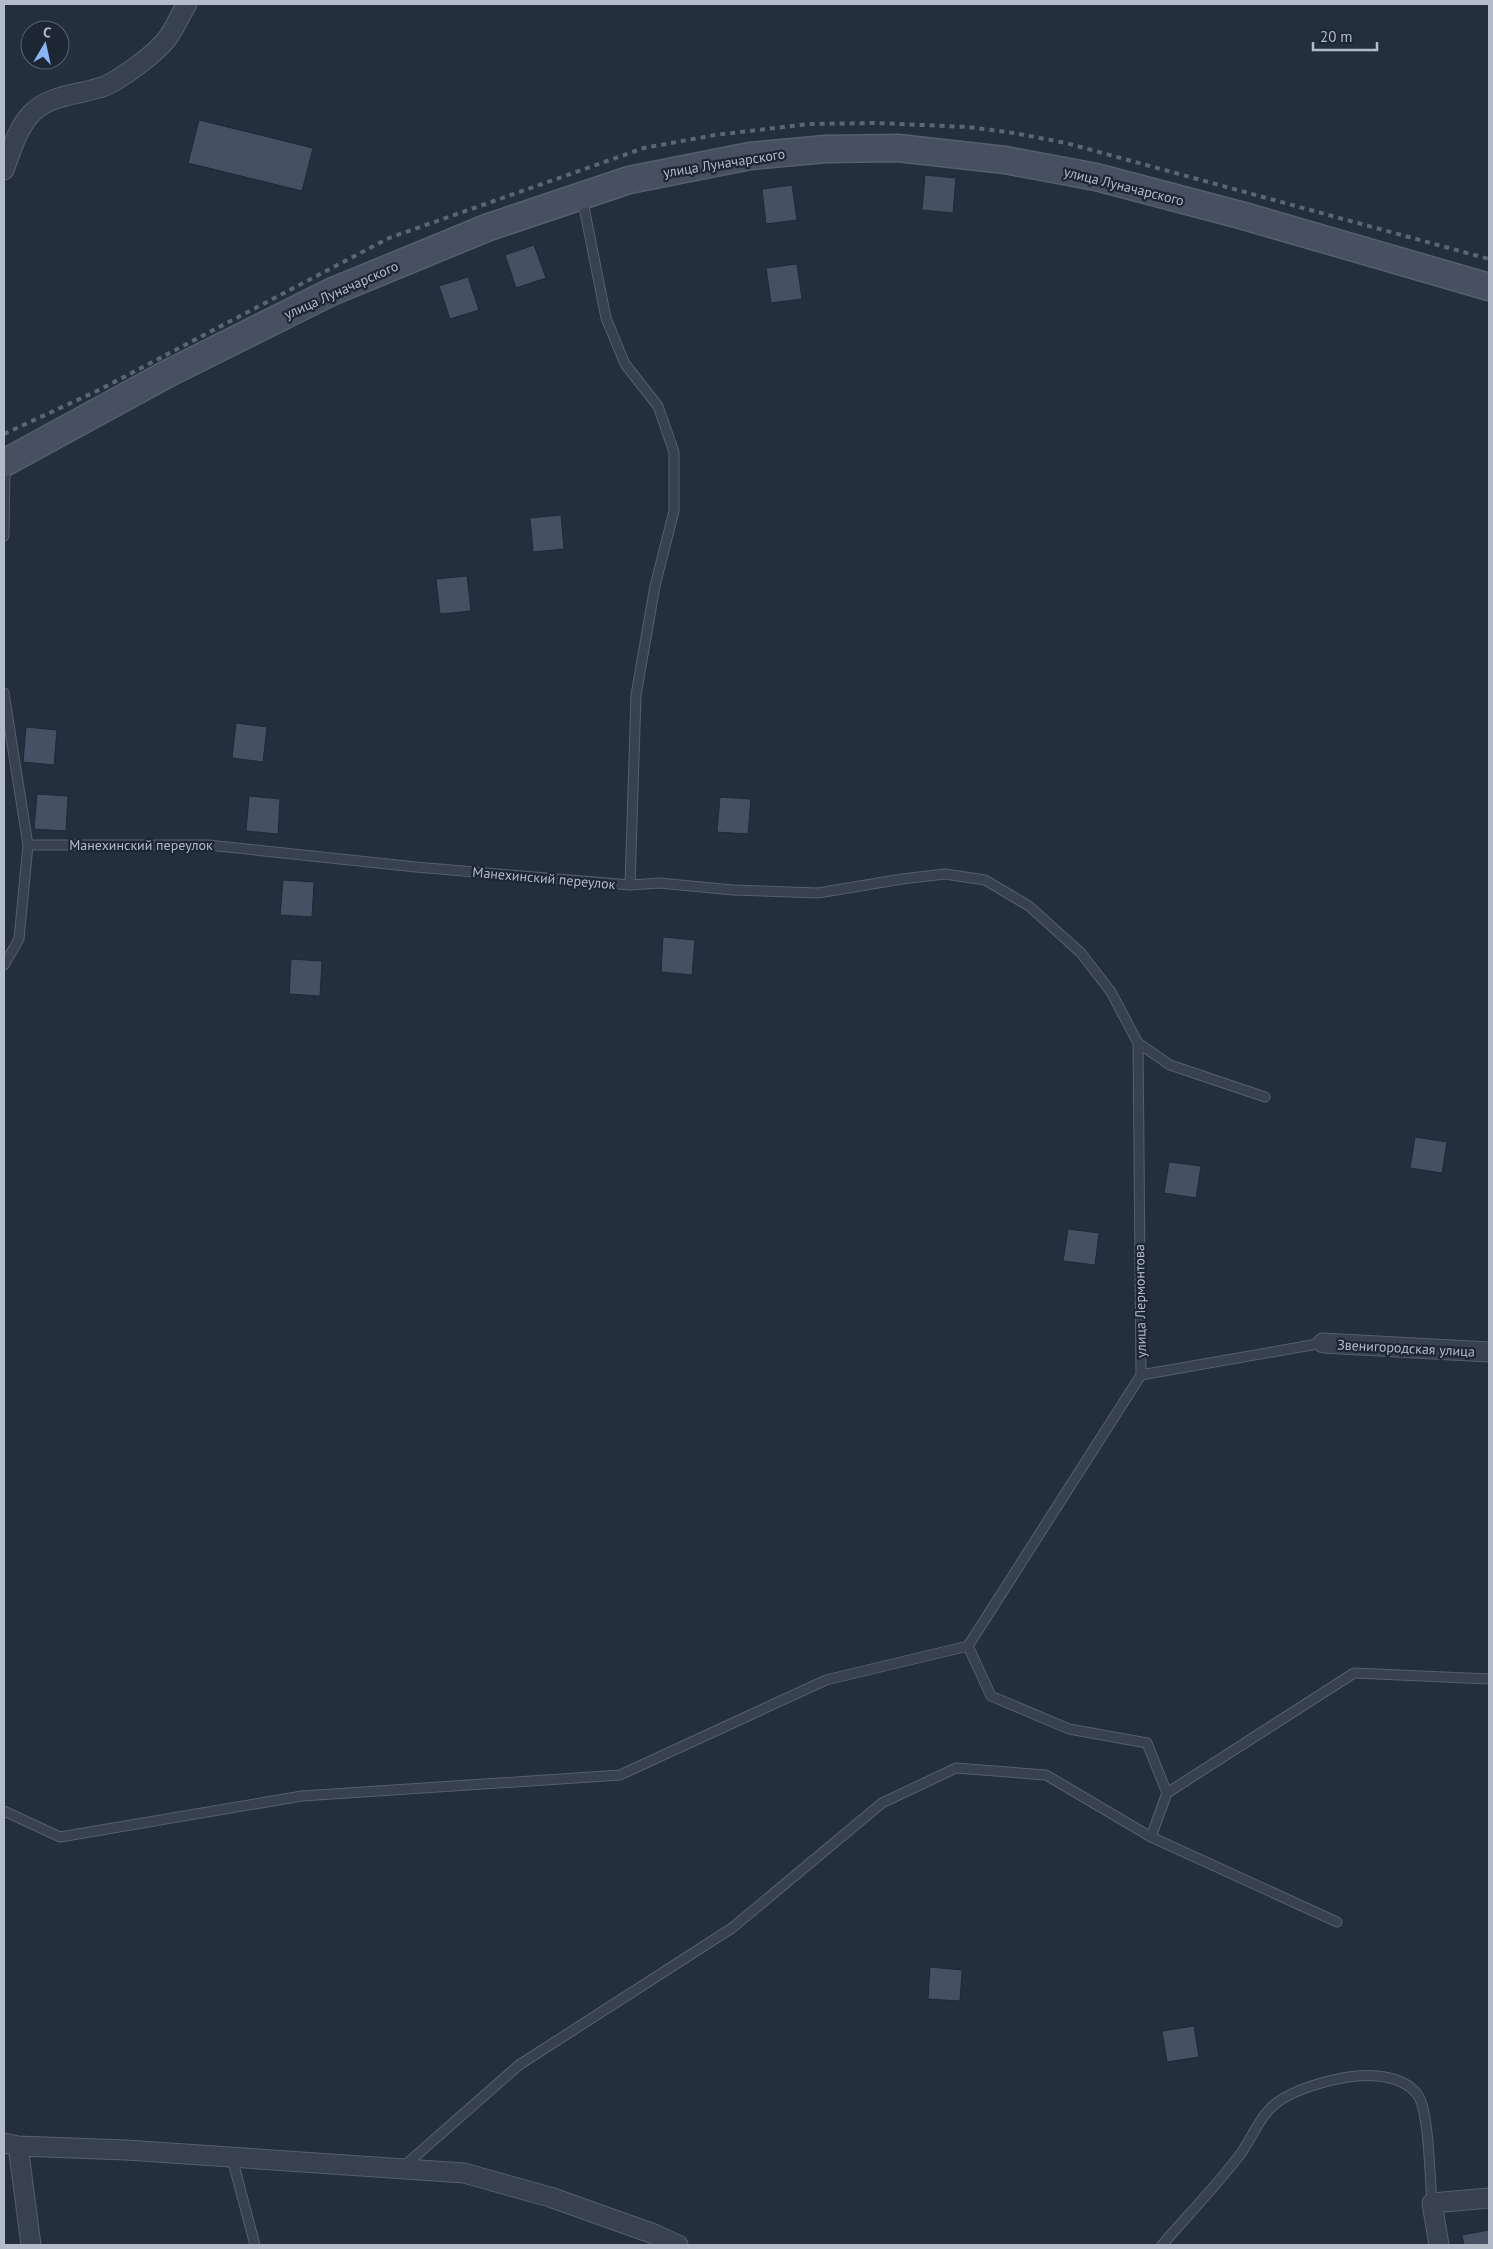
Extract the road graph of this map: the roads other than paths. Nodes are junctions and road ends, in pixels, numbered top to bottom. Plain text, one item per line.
1 (187, 4) edge
2 (4, 170) edge
3 (582, 195) junction
4 (1489, 287) edge
5 (5, 463) edge
6 (4, 536) edge
7 (4, 693) edge
8 (28, 845) junction
9 (630, 884) junction
10 (4, 965) edge
11 (1138, 1043) junction
12 (1265, 1097) dead end
13 (1323, 1343) joint
14 (1489, 1352) edge
15 (1141, 1375) junction
16 (968, 1646) junction
17 (1489, 1679) edge
18 (1167, 1793) junction
19 (4, 1811) edge
20 (1151, 1837) junction
21 (1337, 1922) dead end
22 (11, 2145) edge
23 (232, 2158) junction
24 (403, 2168) junction
25 (1489, 2198) edge
26 (1432, 2203) junction
27 (31, 2245) edge
28 (255, 2245) edge
29 (678, 2245) edge
30 (1162, 2245) edge
31 (1439, 2245) edge

1 - 2 street
3 - 4 main road, улица Луначарского
3 - 5 main road, улица Луначарского
3 - 9 lane
5 - 6 lane
7 - 8 lane
8 - 9 lane, Манехинский переулок
8 - 10 lane
9 - 11 lane, Манехинский переулок
11 - 12 lane
11 - 15 lane, улица Лермонтова
13 - 14 street, Звенигородская улица
13 - 15 lane, улица Лермонтова
15 - 16 lane
16 - 18 lane
16 - 19 lane
17 - 18 lane
18 - 20 lane
20 - 21 lane
20 - 24 lane
22 - 23 street
22 - 27 street
23 - 24 street
23 - 28 lane
24 - 29 street
25 - 26 street
26 - 30 lane
26 - 31 street

